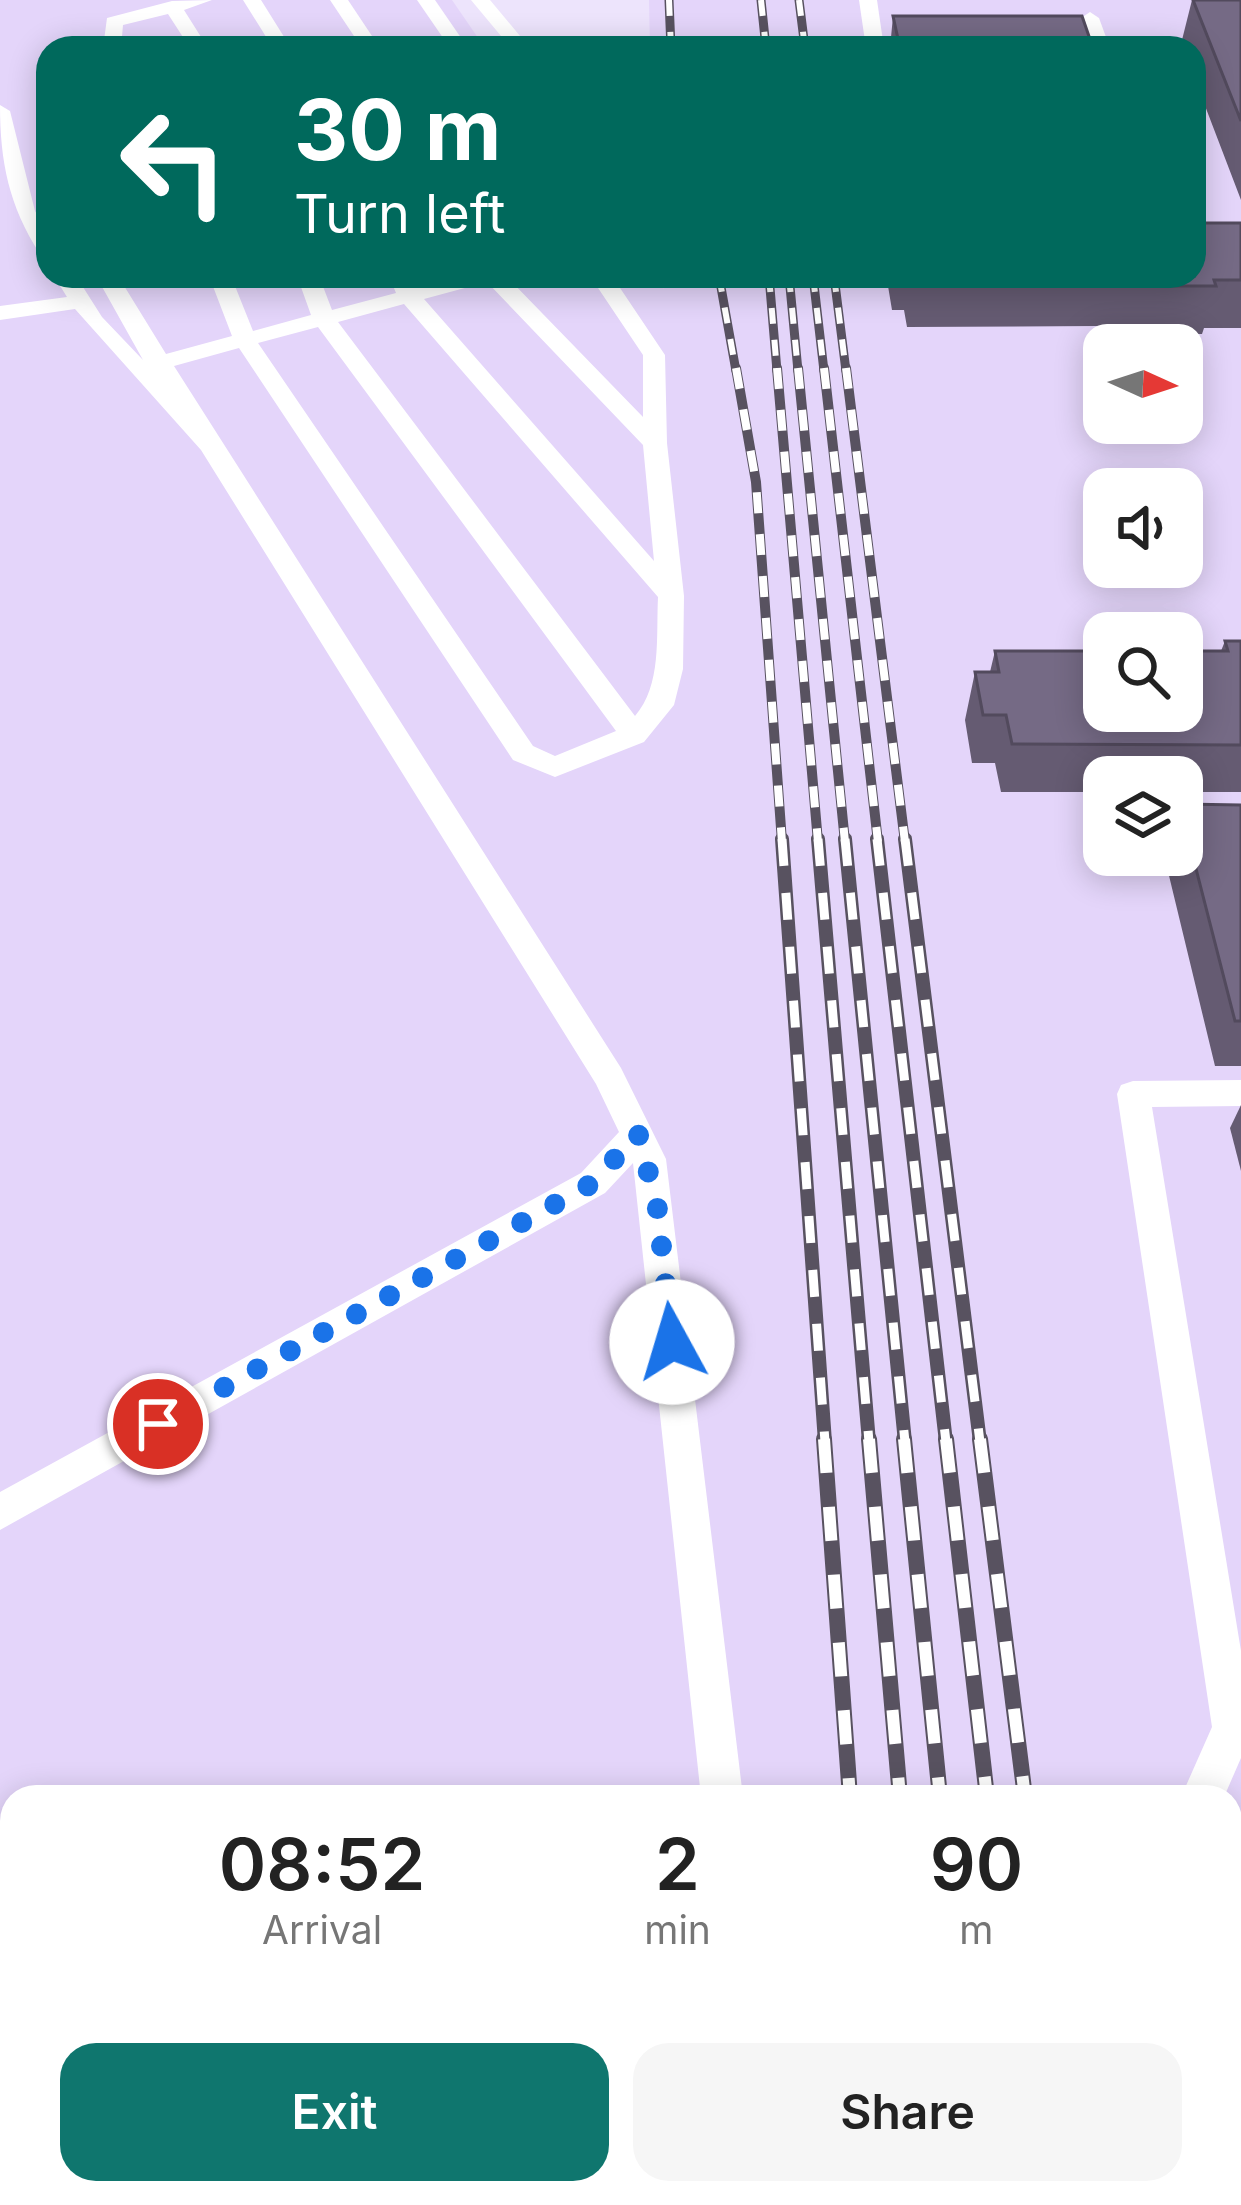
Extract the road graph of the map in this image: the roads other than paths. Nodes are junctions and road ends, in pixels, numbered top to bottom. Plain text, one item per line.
1 (202, 0) edge
2 (252, 0) edge
3 (339, 0) edge
4 (426, 0) edge
5 (480, 0) edge
6 (868, 0) edge
7 (172, 6) junction
8 (1090, 19) dead end
9 (110, 36) edge
10 (191, 36) edge
11 (275, 36) edge
12 (363, 36) edge
13 (451, 36) edge
14 (511, 36) edge
15 (873, 36) edge
16 (1096, 36) edge
17 (0, 111) edge
18 (10, 154) junction
19 (36, 183) edge
20 (36, 229) edge
21 (71, 288) edge
22 (113, 288) edge
23 (225, 288) edge
24 (312, 288) edge
25 (400, 288) edge
26 (407, 288) edge
27 (506, 288) edge
28 (609, 288) edge
29 (80, 302) junction
30 (0, 313) edge
31 (324, 319) junction
32 (245, 340) junction
33 (149, 365) junction
34 (656, 443) junction
35 (671, 596) junction
36 (634, 735) junction
37 (1241, 1093) edge
38 (638, 1133) junction
39 (0, 1512) edge
40 (721, 1785) edge
41 (1207, 1785) edge

1 - 7 lane
2 - 11 lane
3 - 12 lane
4 - 13 lane
5 - 14 lane
6 - 15 lane
7 - 9 lane
7 - 10 lane
8 - 16 lane
17 - 18 lane
18 - 19 lane
18 - 20 lane
21 - 29 lane
22 - 33 lane
23 - 32 lane
24 - 31 lane
25 - 31 lane
26 - 35 lane
27 - 34 lane
28 - 34 lane
29 - 30 lane
29 - 33 lane
31 - 32 lane
31 - 36 lane
32 - 33 lane
32 - 36 lane
33 - 38 lane
34 - 35 lane
35 - 36 lane
37 - 41 lane
38 - 39 lane
38 - 40 lane

